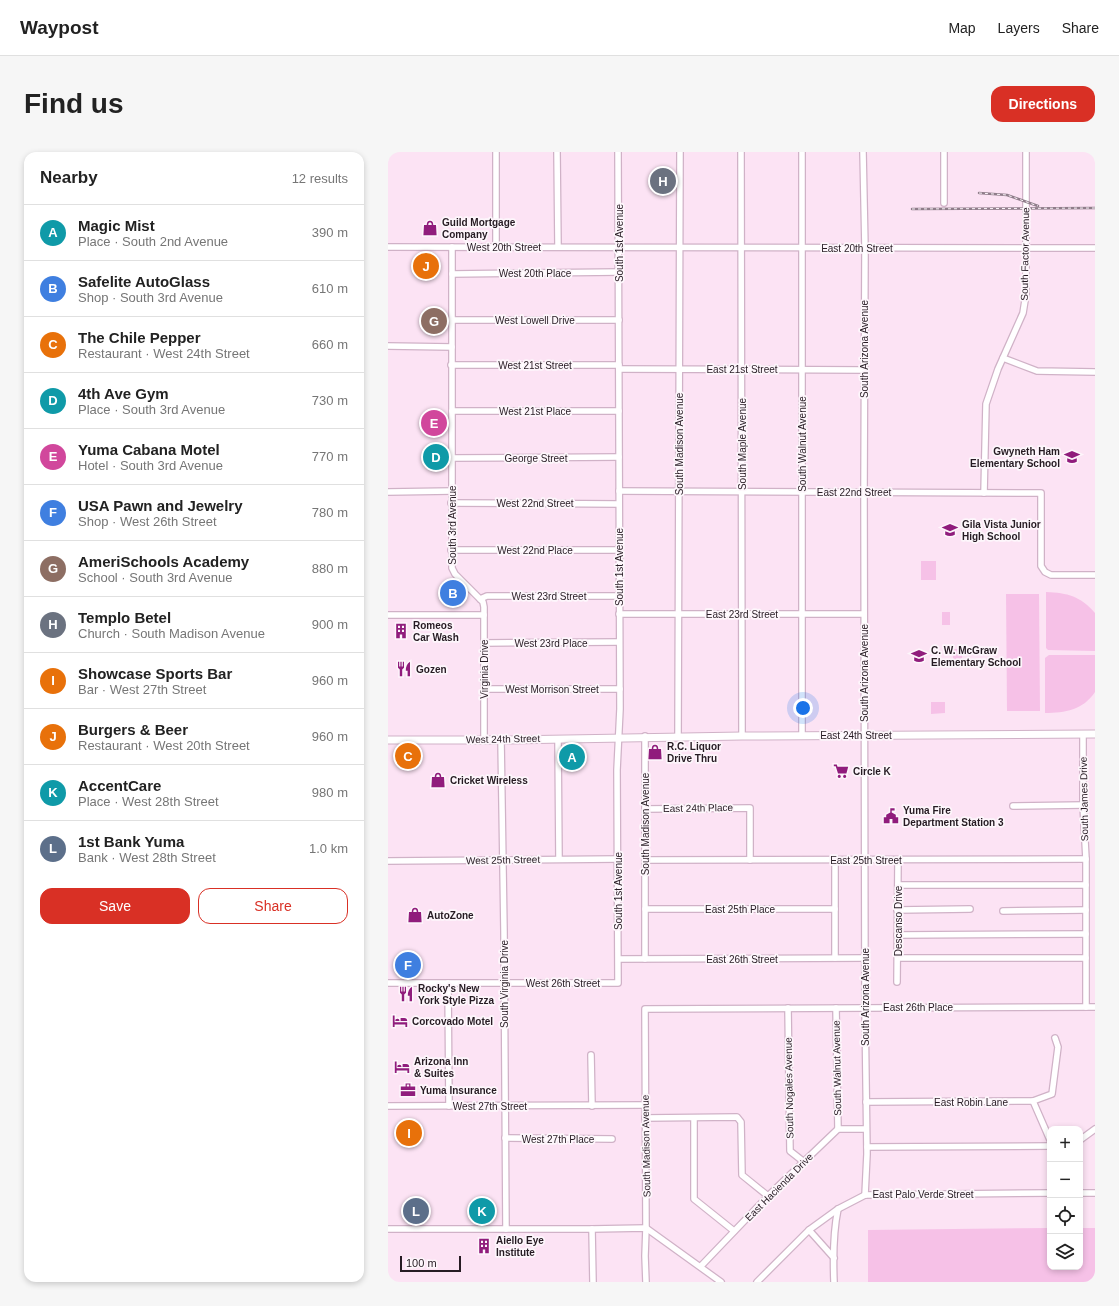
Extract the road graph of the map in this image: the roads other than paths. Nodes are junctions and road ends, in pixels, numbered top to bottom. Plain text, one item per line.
1 (496, 152) edge
2 (557, 152) edge
3 (618, 152) edge
4 (680, 152) edge
5 (742, 152) edge
6 (802, 152) edge
7 (863, 152) edge
8 (944, 152) edge
9 (1026, 152) edge
10 (944, 203) dead end
11 (558, 246) junction
12 (388, 247) edge
13 (452, 247) junction
14 (496, 247) junction
15 (619, 247) junction
16 (680, 248) junction
17 (742, 248) junction
18 (802, 248) junction
19 (865, 248) junction
20 (1026, 248) junction
21 (1095, 248) edge
22 (619, 272) junction
23 (452, 274) junction
24 (452, 320) junction
25 (619, 320) junction
26 (388, 346) edge
27 (452, 347) junction
28 (1003, 358) junction
29 (451, 365) junction
30 (619, 367) junction
31 (679, 369) junction
32 (742, 369) junction
33 (802, 369) junction
34 (864, 370) junction
35 (1095, 372) edge
36 (452, 411) junction
37 (619, 411) junction
38 (619, 457) junction
39 (452, 458) junction
40 (388, 492) edge
41 (452, 492) junction
42 (619, 492) junction
43 (679, 492) junction
44 (742, 492) junction
45 (802, 492) junction
46 (864, 492) junction
47 (984, 493) junction
48 (452, 503) junction
49 (619, 504) junction
50 (451, 550) junction
51 (619, 550) junction
52 (1095, 575) edge
53 (619, 596) junction
54 (480, 599) junction
55 (619, 614) junction
56 (678, 614) junction
57 (742, 614) junction
58 (802, 614) junction
59 (864, 614) junction
60 (388, 615) edge
61 (484, 615) junction
62 (619, 642) junction
63 (484, 643) junction
64 (620, 689) junction
65 (484, 690) junction
66 (1083, 734) junction
67 (1095, 734) edge
68 (864, 735) junction
69 (645, 736) junction
70 (678, 736) junction
71 (742, 736) junction
72 (802, 736) junction
73 (618, 737) junction
74 (558, 739) junction
75 (388, 740) edge
76 (484, 740) junction
77 (501, 740) junction
78 (1013, 806) dead end
79 (1083, 806) junction
80 (645, 809) junction
81 (559, 859) junction
82 (618, 859) junction
83 (865, 859) junction
84 (1086, 859) junction
85 (503, 860) junction
86 (645, 860) junction
87 (750, 860) junction
88 (835, 860) junction
89 (898, 860) junction
90 (388, 861) edge
91 (898, 885) junction
92 (1086, 885) junction
93 (645, 909) junction
94 (835, 909) junction
95 (970, 909) dead end
96 (897, 910) junction
97 (1086, 910) junction
98 (1003, 911) dead end
99 (1086, 934) junction
100 (897, 935) junction
101 (835, 958) junction
102 (865, 958) junction
103 (898, 958) junction
104 (1086, 958) junction
105 (619, 959) junction
106 (645, 959) junction
107 (897, 982) dead end
108 (388, 983) edge
109 (448, 983) junction
110 (504, 983) junction
111 (618, 983) joint
112 (865, 1007) junction
113 (1086, 1007) junction
114 (1095, 1007) edge
115 (788, 1008) junction
116 (836, 1008) junction
117 (645, 1009) joint
118 (1055, 1038) dead end
119 (592, 1055) dead end
120 (866, 1102) junction
121 (1033, 1102) junction
122 (645, 1105) junction
123 (388, 1106) edge
124 (449, 1106) junction
125 (505, 1106) junction
126 (592, 1106) junction
127 (645, 1118) junction
128 (694, 1118) junction
129 (1095, 1128) edge
130 (838, 1129) junction
131 (866, 1129) junction
132 (1047, 1133) edge
133 (505, 1138) junction
134 (1083, 1138) edge
135 (612, 1139) dead end
136 (1047, 1146) edge
137 (867, 1147) junction
138 (804, 1162) junction
139 (1083, 1193) edge
140 (1095, 1193) edge
141 (1047, 1194) edge
142 (865, 1195) junction
143 (768, 1196) junction
144 (838, 1209) junction
145 (388, 1228) edge
146 (646, 1228) junction
147 (506, 1229) junction
148 (592, 1229) junction
149 (809, 1230) junction
150 (734, 1231) junction
151 (834, 1258) junction
152 (701, 1266) junction
153 (593, 1282) edge
154 (646, 1282) edge
155 (721, 1282) edge
156 (756, 1282) edge
157 (834, 1282) edge

1 - 14 street
2 - 11 street
3 - 15 street, South 1st Avenue
4 - 16 street, South Madison Avenue
5 - 17 street, South Maple Avenue
6 - 18 street, South Walnut Avenue
7 - 19 street, South Arizona Avenue
8 - 10 street
9 - 20 street, South Factor Avenue
11 - 14 street, West 20th Street
11 - 15 street, West 20th Street
12 - 13 street, West 20th Street
13 - 14 street, West 20th Street
13 - 23 street, South 3rd Avenue
15 - 16 street, East 20th Street
15 - 22 street, South 1st Avenue
16 - 17 street, East 20th Street
16 - 31 street, South Madison Avenue
17 - 18 street, East 20th Street
17 - 32 street, South Maple Avenue
18 - 19 street, East 20th Street
18 - 33 street, South Walnut Avenue
19 - 20 street, East 20th Street
19 - 34 street, South Arizona Avenue
20 - 21 street, East 20th Street
20 - 28 street, South Factor Avenue
22 - 23 street, West 20th Place
22 - 25 street, South 1st Avenue
23 - 24 street, South 3rd Avenue
24 - 25 street, West Lowell Drive
24 - 27 street, South 3rd Avenue
25 - 30 street, South 1st Avenue
26 - 27 street
27 - 29 street, South 3rd Avenue
28 - 35 street
28 - 47 street, South Factor Avenue
29 - 30 street, West 21st Street
29 - 36 street, South 3rd Avenue
30 - 31 street, East 21st Street
30 - 37 street, South 1st Avenue
31 - 32 street, East 21st Street
31 - 43 street, South Madison Avenue
32 - 33 street, East 21st Street
32 - 44 street, South Maple Avenue
33 - 34 street, East 21st Street
33 - 45 street, South Walnut Avenue
34 - 46 street, South Arizona Avenue
36 - 37 street, West 21st Place
36 - 39 street, South 3rd Avenue
37 - 38 street, South 1st Avenue
38 - 39 street, George Street
38 - 42 street, South 1st Avenue
39 - 41 street, South 3rd Avenue
40 - 41 street
41 - 48 street, South 3rd Avenue
42 - 43 street, East 22nd Street
42 - 49 street, South 1st Avenue
43 - 44 street, East 22nd Street
43 - 56 street, South Madison Avenue
44 - 45 street, East 22nd Street
44 - 57 street, South Maple Avenue
45 - 46 street, East 22nd Street
45 - 58 street, South Walnut Avenue
46 - 47 street, East 22nd Street
46 - 59 street, South Arizona Avenue
47 - 52 street, East 22nd Street
48 - 49 street, West 22nd Street
48 - 50 street, South 3rd Avenue
49 - 51 street, South 1st Avenue
50 - 51 street, West 22nd Place
50 - 54 street, South 3rd Avenue
51 - 53 street, South 1st Avenue
53 - 54 street, West 23rd Street
53 - 55 street, South 1st Avenue
54 - 61 street, Virginia Drive
55 - 56 street, East 23rd Street
55 - 62 street, South 1st Avenue
56 - 57 street, East 23rd Street
56 - 70 street, South Madison Avenue
57 - 58 street, East 23rd Street
57 - 71 street, South Maple Avenue
58 - 59 street, East 23rd Street
58 - 72 street, South Walnut Avenue
59 - 68 street, South Arizona Avenue
60 - 61 street
61 - 63 street, Virginia Drive
62 - 63 street, West 23rd Place
62 - 64 street, South 1st Avenue
63 - 65 street, Virginia Drive
64 - 65 street, West Morrison Street
64 - 73 street, South 1st Avenue
65 - 76 street, Virginia Drive
66 - 67 main road, East 24th Street
66 - 68 main road, East 24th Street
66 - 79 street, South James Drive
68 - 72 main road, East 24th Street
68 - 83 street, South Arizona Avenue
69 - 70 main road, East 24th Street
69 - 73 main road, East 24th Street
69 - 80 street, South Madison Avenue
70 - 71 main road, East 24th Street
71 - 72 main road, East 24th Street
73 - 74 main road, West 24th Street
73 - 82 street, South 1st Avenue
74 - 77 main road, West 24th Street
74 - 81 street
75 - 76 main road, West 24th Street
76 - 77 main road, West 24th Street
77 - 85 street, South Virginia Drive
78 - 79 street
79 - 84 street, South James Drive
80 - 86 street, South Madison Avenue
80 - 87 street, East 24th Place
81 - 82 street, West 25th Street
81 - 85 street, West 25th Street
82 - 105 street, South 1st Avenue
83 - 88 street, East 25th Street
83 - 89 street, East 25th Street
83 - 102 street, South Arizona Avenue
84 - 89 street, East 25th Street
84 - 92 street, South James Drive
85 - 90 street, West 25th Street
85 - 110 street, South Virginia Drive
86 - 87 street, East 25th Street
86 - 93 street, South Madison Avenue
87 - 88 street, East 25th Street
88 - 94 street
89 - 91 street, Descanso Drive
91 - 92 street
91 - 96 street, Descanso Drive
92 - 97 street, South James Drive
93 - 94 street, East 25th Place
93 - 106 street, South Madison Avenue
94 - 101 street
95 - 96 street
96 - 100 street, Descanso Drive
97 - 98 street
97 - 99 street, South James Drive
99 - 100 street
99 - 104 street, South James Drive
100 - 103 street, Descanso Drive
101 - 102 street, East 26th Street
101 - 106 street, East 26th Street
102 - 112 street, South Arizona Avenue
103 - 104 street
103 - 107 street, Descanso Drive
104 - 113 street, South James Drive
105 - 106 street, East 26th Street
105 - 111 street, South 1st Avenue
108 - 109 street, West 26th Street
109 - 110 street, West 26th Street
109 - 124 street
110 - 111 street, West 26th Street
110 - 125 street, South Virginia Drive
112 - 113 street, East 26th Place
112 - 116 street, East 26th Place
112 - 120 street, South Arizona Avenue
113 - 114 street, East 26th Place
115 - 116 street, East 26th Place
115 - 117 street, East 26th Place
115 - 138 street, South Nogales Avenue
116 - 130 street, South Walnut Avenue
117 - 122 street, South Madison Avenue
118 - 121 street
119 - 126 street
120 - 121 street, East Robin Lane
120 - 131 street, South Arizona Avenue
121 - 132 street
122 - 126 street, West 27th Street
122 - 127 street, South Madison Avenue
123 - 124 street, West 27th Street
124 - 125 street, West 27th Street
125 - 126 street, West 27th Street
125 - 133 street, South Virginia Drive
127 - 128 street
127 - 146 street, South Madison Avenue
128 - 143 street
128 - 150 street
129 - 134 street
130 - 131 street
130 - 138 street, East Hacienda Drive
131 - 137 street, South Arizona Avenue
133 - 135 street, West 27th Place
133 - 147 street, South Virginia Drive
136 - 137 street
137 - 142 street, South Arizona Avenue
138 - 143 street, East Hacienda Drive
139 - 140 street
141 - 142 street, East Palo Verde Street
142 - 144 street, East Palo Verde Street
143 - 150 street, East Hacienda Drive
144 - 149 street, East Palo Verde Street
144 - 151 street
145 - 147 street
146 - 148 street
146 - 152 street
146 - 154 street, South Madison Avenue
147 - 148 street
148 - 153 street
149 - 151 street
149 - 156 street, East Palo Verde Street
150 - 152 street, East Hacienda Drive
151 - 157 street
152 - 155 street

